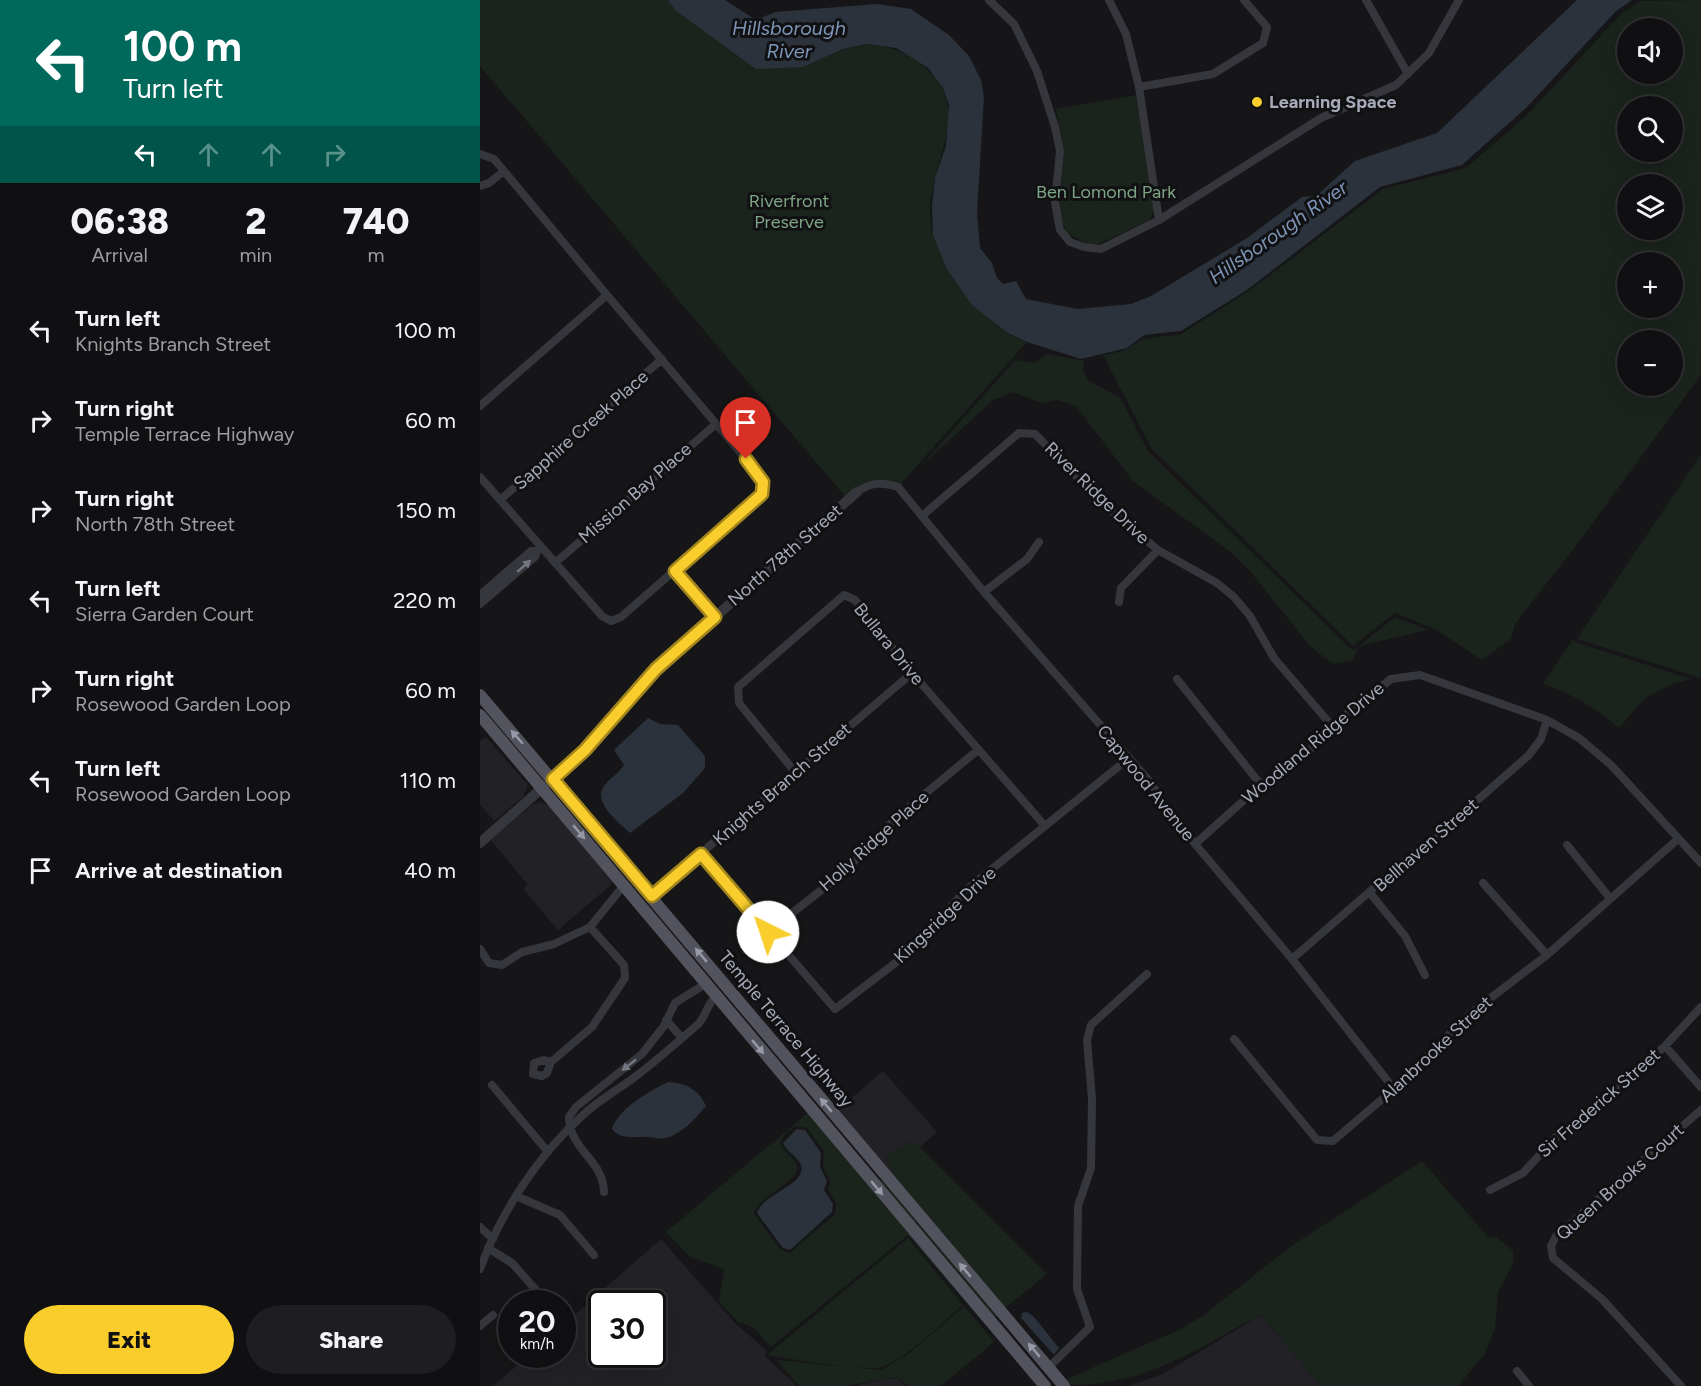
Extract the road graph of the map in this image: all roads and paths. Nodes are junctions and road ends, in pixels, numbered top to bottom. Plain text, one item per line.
1 (989, 0) edge
2 (1109, 0) edge
3 (1244, 0) edge
4 (1366, 0) edge
5 (1459, 0) edge
6 (1408, 74) junction
7 (1139, 87) junction
8 (480, 154) edge
9 (504, 171) junction
10 (480, 186) edge
11 (1159, 220) junction
12 (607, 295) junction
13 (662, 359) junction
14 (480, 406) edge
15 (716, 424) junction
16 (480, 477) edge
17 (857, 492) joint
18 (500, 500) junction
19 (923, 515) junction
20 (1039, 542) dead end
21 (539, 549) junction
22 (1158, 550) junction
23 (555, 563) junction
24 (675, 571) junction
25 (499, 583) junction
26 (984, 592) junction
27 (480, 595) edge
28 (1119, 602) dead end
29 (480, 604) edge
30 (715, 617) junction
31 (912, 673) junction
32 (1177, 679) dead end
33 (480, 695) edge
34 (480, 715) edge
35 (1547, 720) junction
36 (1332, 726) junction
37 (978, 750) junction
38 (1129, 758) junction
39 (795, 772) junction
40 (553, 779) junction
41 (1261, 785) junction
42 (543, 788) junction
43 (1045, 826) junction
44 (1678, 839) junction
45 (480, 843) edge
46 (1195, 844) junction
47 (1567, 845) dead end
48 (701, 854) junction
49 (1701, 863) edge
50 (1483, 883) dead end
51 (624, 885) junction
52 (1370, 893) junction
53 (652, 896) junction
54 (1610, 897) junction
55 (641, 905) junction
56 (590, 927) junction
57 (768, 932) junction
58 (480, 949) edge
59 (1547, 955) junction
60 (1292, 959) junction
61 (1147, 974) dead end
62 (1425, 975) dead end
63 (705, 984) junction
64 (716, 997) junction
65 (1701, 1007) edge
66 (666, 1020) junction
67 (767, 1035) junction
68 (682, 1038) junction
69 (1234, 1039) dead end
70 (1665, 1046) junction
71 (551, 1062) dead end
72 (492, 1085) dead end
73 (1701, 1087) edge
74 (1394, 1089) junction
75 (1701, 1110) edge
76 (569, 1128) junction
77 (849, 1134) junction
78 (840, 1143) junction
79 (548, 1152) junction
80 (1490, 1190) dead end
81 (604, 1192) dead end
82 (516, 1196) junction
83 (480, 1227) edge
84 (493, 1239) junction
85 (488, 1248) junction
86 (594, 1255) dead end
87 (480, 1269) edge
88 (536, 1290) edge
89 (493, 1315) dead end
90 (1003, 1315) junction
91 (992, 1324) junction
92 (480, 1326) edge
93 (1048, 1368) junction
94 (1517, 1371) dead end
95 (1045, 1386) edge
96 (1064, 1386) edge
97 (1529, 1386) edge
98 (1681, 1386) edge

1 - 11 street
2 - 7 street
3 - 7 street
4 - 6 street
5 - 6 street
6 - 11 street
7 - 11 street
8 - 9 street
9 - 10 street
9 - 12 street
12 - 13 street
12 - 14 street
13 - 15 street
13 - 18 street, Sapphire Creek Place
15 - 23 street, Mission Bay Place
15 - 24 street
16 - 18 street
17 - 19 street, Capwood Avenue
17 - 30 street, North 78th Street
18 - 21 street
19 - 22 street, River Ridge Drive
19 - 26 street, Capwood Avenue
20 - 26 street
21 - 23 street
21 - 25 street
22 - 28 street
22 - 36 street, River Ridge Drive
23 - 24 street
24 - 30 street
25 - 27 street
25 - 29 street
26 - 38 street, Capwood Avenue
30 - 40 street, North 78th Street
31 - 37 street, Bullara Drive
31 - 39 street, Knights Branch Street
31 - 39 street, Bullara Drive
32 - 41 street
40 -> 33 main road, Temple Terrace Highway
34 - 42 main road, Temple Terrace Highway
35 - 36 street, Woodland Ridge Drive
35 - 44 street, Woodland Ridge Drive
35 - 52 street, Bellhaven Street
36 - 41 street, Woodland Ridge Drive
37 - 43 street, Bullara Drive
37 - 57 street, Holly Ridge Place
38 - 43 street, Kingsridge Drive
38 - 46 street, Capwood Avenue
39 - 48 street, Knights Branch Street
40 - 42 street, North 78th Street
40 - 53 main road, Temple Terrace Highway
41 - 46 street, Woodland Ridge Drive
42 - 45 street, North 78th Street
42 -> 51 main road, Temple Terrace Highway
43 - 57 street, Kingsridge Drive
44 - 49 street, Woodland Ridge Drive
44 - 54 street, Alanbrooke Street
46 - 60 street, Capwood Avenue
47 - 54 street
48 - 53 street, Knights Branch Street
48 - 57 street, Kingsridge Drive
50 - 59 street
51 - 55 main road, Temple Terrace Highway
51 - 56 street
52 - 60 street, Bellhaven Street
52 - 62 street
53 - 55 main road
67 -> 53 main road, Temple Terrace Highway
54 - 59 street, Alanbrooke Street
55 - 63 main road, Temple Terrace Highway
56 - 58 street
56 - 71 street
59 - 74 street, Alanbrooke Street
60 - 74 street, Capwood Avenue
61 - 93 street
63 - 64 main road, Temple Terrace Highway
63 - 66 street
63 - 67 main road
64 - 68 street
64 -> 78 main road, Temple Terrace Highway
65 - 70 street, Sir Frederick Street
66 - 68 street
66 -> 76 street
77 -> 67 main road, Temple Terrace Highway
68 - 76 street
69 - 74 street, Alanbrooke Street
70 - 73 street
70 - 80 street, Sir Frederick Street
72 - 79 street
75 - 98 street, Queen Brooks Court
76 - 79 street
76 - 81 street
77 - 78 main road
90 -> 77 main road, Temple Terrace Highway
78 -> 91 main road, Temple Terrace Highway
79 - 82 street
82 - 84 street
82 - 86 street
83 - 84 street
84 - 85 street
85 - 87 street
85 - 88 street
89 - 92 street
90 - 91 main road
93 -> 90 main road, Temple Terrace Highway
91 - 95 main road, Temple Terrace Highway
93 - 96 main road, Temple Terrace Highway
94 - 97 street

